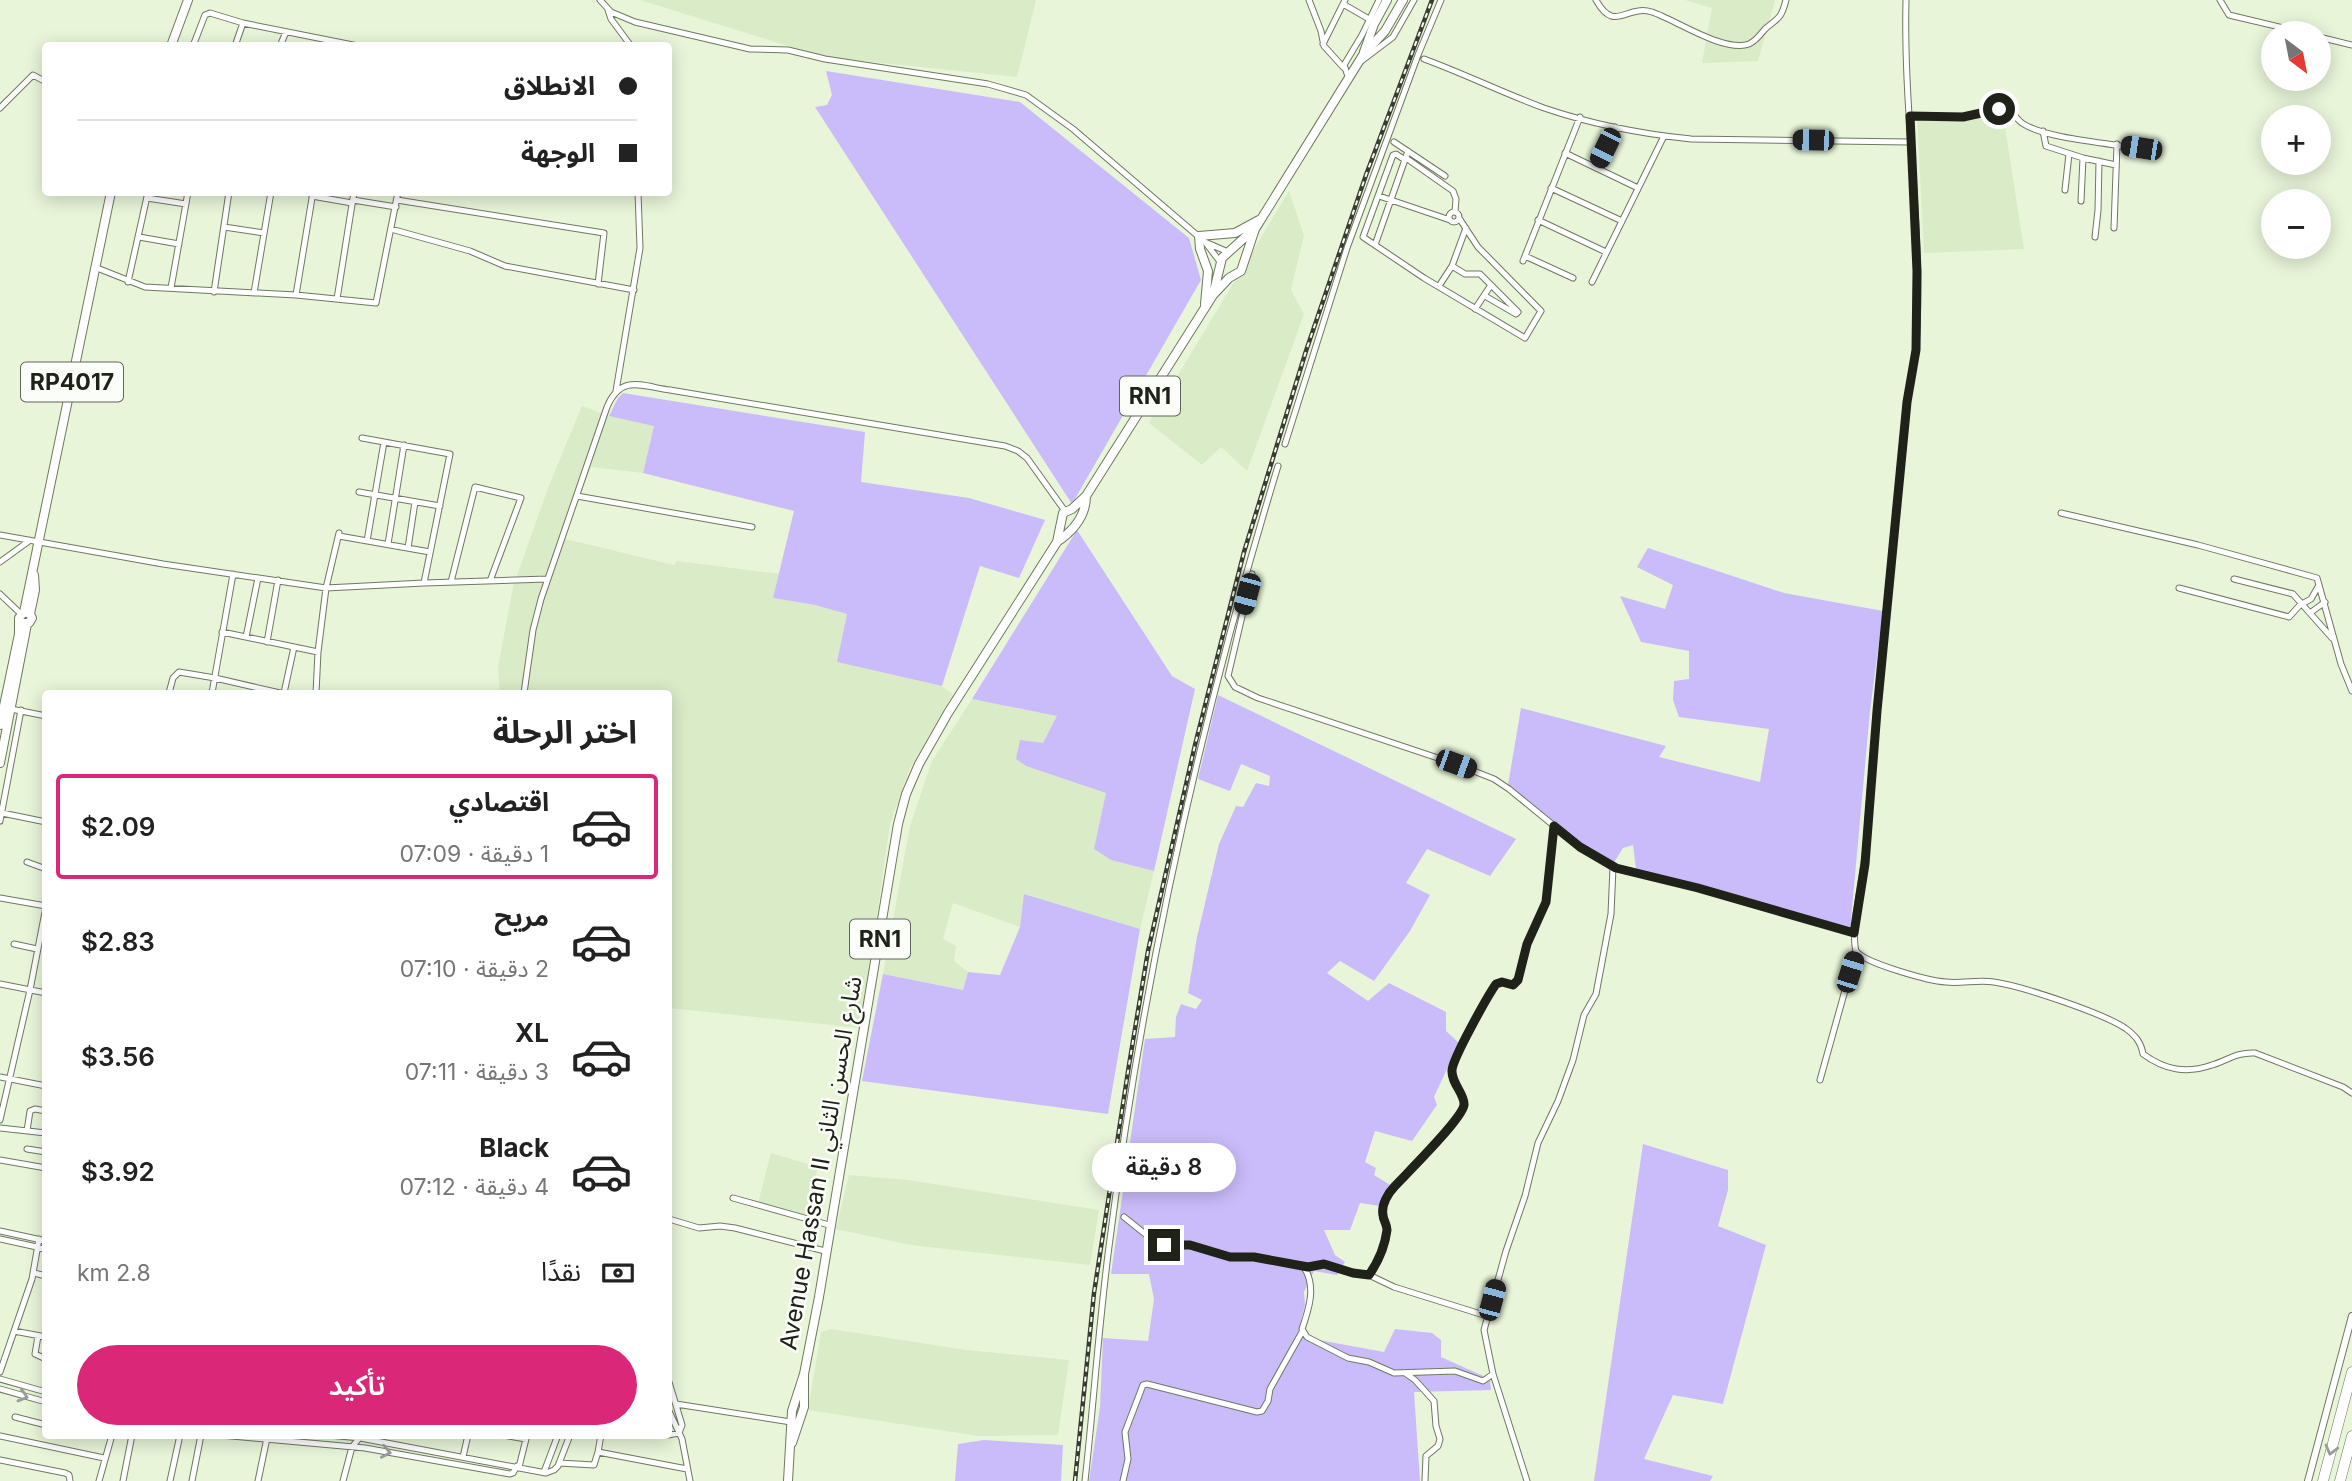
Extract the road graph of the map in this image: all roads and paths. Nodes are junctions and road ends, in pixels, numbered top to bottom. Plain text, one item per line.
1 (188, 0) edge
2 (600, 0) edge
3 (1309, 0) edge
4 (1379, 0) edge
5 (1387, 0) edge
6 (1403, 0) edge
7 (1414, 0) edge
8 (1441, 0) edge
9 (1596, 0) edge
10 (1786, 0) edge
11 (1906, 0) edge
12 (2220, 0) edge
13 (1344, 2) edge
14 (607, 8) junction
15 (1373, 20) junction
16 (2261, 22) edge
17 (243, 23) junction
18 (1402, 23) junction
19 (1388, 25) junction
20 (286, 32) junction
21 (324, 38) junction
22 (2331, 40) edge
23 (172, 42) edge
24 (195, 42) edge
25 (236, 42) edge
26 (284, 42) edge
27 (324, 42) edge
28 (341, 42) edge
29 (628, 42) edge
30 (1323, 44) junction
31 (2352, 44) edge
32 (1361, 59) junction
33 (1424, 59) dead end
34 (1343, 67) junction
35 (1349, 79) junction
36 (42, 80) edge
37 (0, 108) edge
38 (1910, 116) junction
39 (1580, 117) junction
40 (1615, 127) junction
41 (2043, 131) junction
42 (1664, 136) junction
43 (1394, 142) dead end
44 (1910, 142) junction
45 (2117, 144) junction
46 (2154, 151) dead end
47 (1566, 153) junction
48 (2069, 154) junction
49 (1406, 157) junction
50 (2083, 158) junction
51 (2099, 161) junction
52 (2116, 165) junction
53 (1596, 168) junction
54 (1445, 176) dead end
55 (1551, 188) junction
56 (1638, 188) junction
57 (2065, 190) dead end
58 (1379, 195) junction
59 (110, 196) edge
60 (148, 196) edge
61 (152, 196) edge
62 (187, 196) edge
63 (228, 196) edge
64 (270, 196) edge
65 (313, 196) edge
66 (319, 196) edge
67 (354, 196) edge
68 (397, 196) edge
69 (638, 196) edge
70 (1391, 200) junction
71 (2081, 201) dead end
72 (353, 202) junction
73 (396, 203) junction
74 (186, 204) junction
75 (1455, 212) junction
76 (1262, 218) junction
77 (1459, 218) junction
78 (1450, 220) junction
79 (1538, 220) junction
80 (1622, 221) junction
81 (224, 227) junction
82 (1466, 228) junction
83 (2114, 228) dead end
84 (391, 229) junction
85 (1255, 229) junction
86 (264, 233) junction
87 (139, 237) junction
88 (2095, 237) dead end
89 (1202, 239) junction
90 (179, 244) junction
91 (1375, 245) junction
92 (1230, 252) junction
93 (1606, 252) junction
94 (1244, 260) junction
95 (1221, 265) junction
96 (1452, 266) junction
97 (97, 268) junction
98 (1234, 275) junction
99 (1573, 278) dead end
100 (128, 282) junction
101 (1592, 282) dead end
102 (598, 284) junction
103 (1491, 285) junction
104 (1438, 286) junction
105 (171, 288) junction
106 (634, 290) junction
107 (214, 292) junction
108 (254, 293) junction
109 (296, 295) junction
110 (1213, 295) junction
111 (1485, 296) junction
112 (337, 299) junction
113 (1205, 307) junction
114 (1475, 309) junction
115 (616, 391) junction
116 (362, 438) dead end
117 (384, 442) junction
118 (1285, 443) dead end
119 (404, 446) junction
120 (1278, 466) dead end
121 (359, 492) dead end
122 (374, 495) junction
123 (578, 496) junction
124 (1086, 496) junction
125 (395, 498) junction
126 (415, 502) junction
127 (440, 506) junction
128 (1068, 510) junction
129 (2061, 513) dead end
130 (1080, 516) junction
131 (1063, 523) junction
132 (752, 527) dead end
133 (1072, 528) junction
134 (0, 535) edge
135 (29, 541) junction
136 (367, 541) junction
137 (39, 542) junction
138 (1057, 542) junction
139 (388, 544) junction
140 (408, 548) junction
141 (430, 552) junction
142 (0, 562) edge
143 (233, 574) junction
144 (1252, 574) dead end
145 (258, 578) junction
146 (547, 579) junction
147 (2234, 579) dead end
148 (278, 580) junction
149 (490, 581) junction
150 (452, 582) junction
151 (2320, 582) junction
152 (424, 583) junction
153 (326, 587) junction
154 (2179, 588) dead end
155 (0, 594) edge
156 (2325, 602) junction
157 (2302, 604) junction
158 (2310, 613) junction
159 (25, 618) junction
160 (222, 632) junction
161 (246, 637) junction
162 (2335, 640) junction
163 (267, 642) junction
164 (294, 647) junction
165 (318, 652) junction
166 (215, 678) junction
167 (170, 690) edge
168 (213, 690) edge
169 (257, 690) edge
170 (283, 690) edge
171 (316, 690) edge
172 (524, 690) edge
173 (2352, 691) edge
174 (11, 709) junction
175 (21, 710) junction
176 (42, 715) edge
177 (0, 725) edge
178 (0, 758) edge
179 (2, 813) edge
180 (0, 821) edge
181 (42, 821) edge
182 (1554, 826) junction
183 (27, 862) dead end
184 (1613, 867) junction
185 (42, 868) edge
186 (0, 898) edge
187 (42, 907) edge
188 (42, 923) edge
189 (1854, 933) junction
190 (14, 944) dead end
191 (37, 949) junction
192 (1856, 951) junction
193 (0, 984) edge
194 (30, 990) junction
195 (42, 992) edge
196 (0, 1077) edge
197 (10, 1079) junction
198 (1820, 1080) dead end
199 (42, 1085) edge
200 (2352, 1093) edge
201 (42, 1110) edge
202 (0, 1120) edge
203 (0, 1128) edge
204 (27, 1131) junction
205 (42, 1133) edge
206 (27, 1149) dead end
207 (42, 1151) edge
208 (0, 1160) edge
209 (42, 1167) edge
210 (733, 1198) dead end
211 (1124, 1217) dead end
212 (672, 1220) edge
213 (829, 1224) junction
214 (0, 1231) edge
215 (0, 1239) edge
216 (42, 1240) edge
217 (37, 1247) junction
218 (42, 1248) edge
219 (825, 1251) junction
220 (1303, 1266) junction
221 (34, 1273) junction
222 (42, 1275) edge
223 (1369, 1275) junction
224 (1487, 1316) junction
225 (2352, 1316) edge
226 (14, 1331) junction
227 (1302, 1332) junction
228 (42, 1337) edge
229 (4, 1351) edge
230 (42, 1357) edge
231 (0, 1372) edge
232 (1418, 1372) junction
233 (2352, 1372) edge
234 (1405, 1373) junction
235 (1493, 1374) junction
236 (0, 1379) edge
237 (1421, 1385) junction
238 (0, 1389) edge
239 (42, 1391) edge
240 (672, 1392) edge
241 (42, 1401) edge
242 (676, 1404) junction
243 (15, 1417) dead end
244 (672, 1422) edge
245 (795, 1423) junction
246 (42, 1424) edge
247 (679, 1433) junction
248 (672, 1434) edge
249 (0, 1436) edge
250 (2352, 1436) edge
251 (111, 1439) edge
252 (131, 1439) edge
253 (179, 1439) edge
254 (200, 1439) edge
255 (267, 1439) edge
256 (284, 1439) edge
257 (359, 1439) edge
258 (371, 1439) edge
259 (467, 1439) edge
260 (526, 1439) edge
261 (556, 1439) edge
262 (568, 1439) edge
263 (600, 1439) edge
264 (352, 1447) junction
265 (598, 1452) junction
266 (463, 1457) junction
267 (104, 1458) junction
268 (0, 1460) edge
269 (483, 1460) junction
270 (559, 1463) junction
271 (518, 1467) junction
272 (481, 1469) junction
273 (687, 1469) junction
274 (544, 1472) junction
275 (70, 1481) edge
276 (99, 1481) edge
277 (122, 1481) edge
278 (170, 1481) edge
279 (192, 1481) edge
280 (258, 1481) edge
281 (343, 1481) edge
282 (690, 1481) edge
283 (788, 1481) edge
284 (1084, 1481) edge
285 (1123, 1481) edge
286 (1425, 1481) edge
287 (1527, 1481) edge
288 (2308, 1481) edge
289 (2323, 1481) edge
290 (2340, 1481) edge

1 - 23 main road
2 - 14 street
3 - 30 street
4 - 15 street
5 - 15 main road
6 - 19 main road
7 - 18 street
8 - 118 street
9 - 10 street
11 - 38 street
12 - 16 street
13 - 15 street
13 - 30 street
14 - 29 street
14 - 89 street
15 - 19 main road
15 - 32 main road
15 - 34 street
17 - 20 street
17 - 24 street
17 - 25 street
18 - 19 street
18 - 32 street
19 - 32 main road
20 - 21 street
20 - 26 street
21 - 27 street
21 - 28 street
22 - 31 street
30 - 34 street
32 - 35 main road
33 - 39 street
34 - 35 street
35 - 76 main road
36 - 37 street
38 - 41 street
38 - 44 street
39 - 40 street
39 - 47 street
40 - 42 street
40 - 53 street
41 - 45 street
41 - 48 street
42 - 44 street
42 - 56 street
43 - 49 street
44 - 189 street
45 - 46 street
45 - 52 street
47 - 53 street
47 - 55 street
48 - 50 street
48 - 57 street
49 - 54 street
49 - 58 street
49 - 70 street
49 - 75 street
50 - 51 street
50 - 71 street
51 - 52 street
51 - 88 street
52 - 83 street
53 - 56 street
55 - 79 street
55 - 80 street
56 - 80 street
58 - 70 street
58 - 91 street
59 - 97 main road, RP4017
60 - 87 street
61 - 74 street
62 - 74 street
63 - 81 street
64 - 86 street
65 - 109 street
66 - 72 street
67 - 72 street
68 - 73 street
69 - 106 street
70 - 78 street
70 - 91 street
72 - 73 street
72 - 112 street
73 - 84 street
73 - 102 street
74 - 90 street
75 - 77 street
75 - 78 street
76 - 85 main road
76 - 89 main road
77 - 78 street
77 - 82 street
79 - 93 street
79 - 99 street
80 - 93 street
81 - 86 street
81 - 107 street
82 - 96 street
82 - 114 street
84 - 102 street
84 - 112 street
85 - 92 main road
85 - 94 main road
86 - 108 street
87 - 90 street
87 - 100 street
89 - 92 street
89 - 95 street
89 - 113 main road
90 - 105 street
91 - 104 street
92 - 94 main road
92 - 95 main road
93 - 101 street
94 - 98 main road
95 - 98 main road
95 - 110 main road, RN1
96 - 103 street
96 - 104 street
97 - 100 street
97 - 137 main road, RP4017
98 - 110 main road, RN1
100 - 105 street
102 - 106 street
103 - 111 street
103 - 111 street
104 - 114 street
105 - 107 street
106 - 115 street
107 - 108 street
108 - 109 street
109 - 112 street
110 - 113 main road, RN1
111 - 114 street
113 - 124 main road, RN1
115 - 123 street
115 - 128 street
116 - 117 street
117 - 119 street
117 - 122 street
119 - 125 street
119 - 127 street
120 - 284 street
121 - 122 street
122 - 125 street
122 - 136 street
123 - 132 street
123 - 146 street
124 - 128 main road, RN1
124 - 130 main road, RN1
125 - 126 street
125 - 139 street
126 - 127 street
126 - 140 street
127 - 141 street
128 - 130 main road
128 - 131 main road
129 - 151 street
130 - 133 main road
131 - 133 main road
131 - 138 main road, Avenue Hassan II شارع الحسن الثاني / RN1
133 - 138 main road, Avenue Hassan II شارع الحسن الثاني / RN1
134 - 135 street
135 - 137 street
135 - 142 street
136 - 139 street
136 - 153 street
137 - 143 street
137 - 159 main road, RP4017
138 - 213 main road, Avenue Hassan II شارع الحسن الثاني / RN1
139 - 140 street
140 - 141 street
141 - 152 street
143 - 145 street
143 - 160 street
144 - 182 street
145 - 148 street
145 - 161 street
146 - 149 street
146 - 172 street
147 - 157 street
148 - 153 street
148 - 163 street
149 - 150 street
149 - 150 street
150 - 152 street
151 - 156 street
151 - 157 street
152 - 153 street
153 - 165 street
154 - 157 street
155 - 159 street
156 - 158 street
156 - 162 street
157 - 158 street
158 - 162 street
159 - 174 main road, RP4017
159 - 177 main road, RP4017
160 - 161 street
160 - 166 street
161 - 163 street
162 - 173 street
163 - 164 street
164 - 165 street
164 - 170 street
165 - 171 street
166 - 167 street
166 - 168 street
166 - 169 street
174 - 175 street
174 - 178 main road, RP4017
175 - 176 street
175 - 179 street
179 - 180 street
179 - 181 street
182 - 184 street
182 - 223 street
183 - 185 street
184 - 189 street
184 - 224 street
186 - 187 street
188 - 191 street
189 - 192 street
190 - 191 street
191 - 194 street
192 - 198 street
192 - 200 street
193 - 194 street
194 - 195 street
194 - 197 street
196 - 197 street
197 - 199 street
197 - 202 street
201 - 204 street
203 - 204 street
204 - 205 street
206 - 207 street
208 - 209 street
210 - 213 street
211 - 220 street
212 - 219 street
213 - 219 main road, Avenue Hassan II شارع الحسن الثاني / RN1
214 - 216 street
215 - 217 street
216 - 217 street
217 - 218 street
217 - 221 street
219 - 245 main road, Avenue Hassan II شارع الحسن الثاني / RN1
220 - 223 street
220 - 227 street
221 - 222 street
221 - 226 street
223 - 224 street
224 - 235 street
225 - 288 street
226 - 228 street
226 - 229 street
227 - 234 street
227 - 285 street
228 - 230 street
229 - 231 street
232 - 234 street
232 - 235 street
232 - 237 street
233 -> 289 highway
234 - 237 street
235 - 287 street
236 - 239 street
237 - 286 street
238 -> 241 street
240 - 242 street
242 - 245 street
242 - 247 street
243 - 246 street
244 - 247 street
245 - 283 main road, RN1
247 - 248 street
247 - 273 street
249 - 267 street
250 - 290 highway
251 - 267 street
252 - 277 street
253 - 278 street
254 - 279 street
255 - 280 street
256 - 264 street
257 - 264 street
258 - 266 street
259 - 266 street
260 - 271 street
261 - 274 street
262 - 270 street
263 - 265 street
264 -> 272 street
264 - 281 street
265 - 270 street
265 - 273 street
266 - 269 street
267 - 276 street
268 - 275 street
269 - 271 street
269 - 272 street
270 - 274 street
271 - 272 street
271 - 274 street
273 - 282 street

